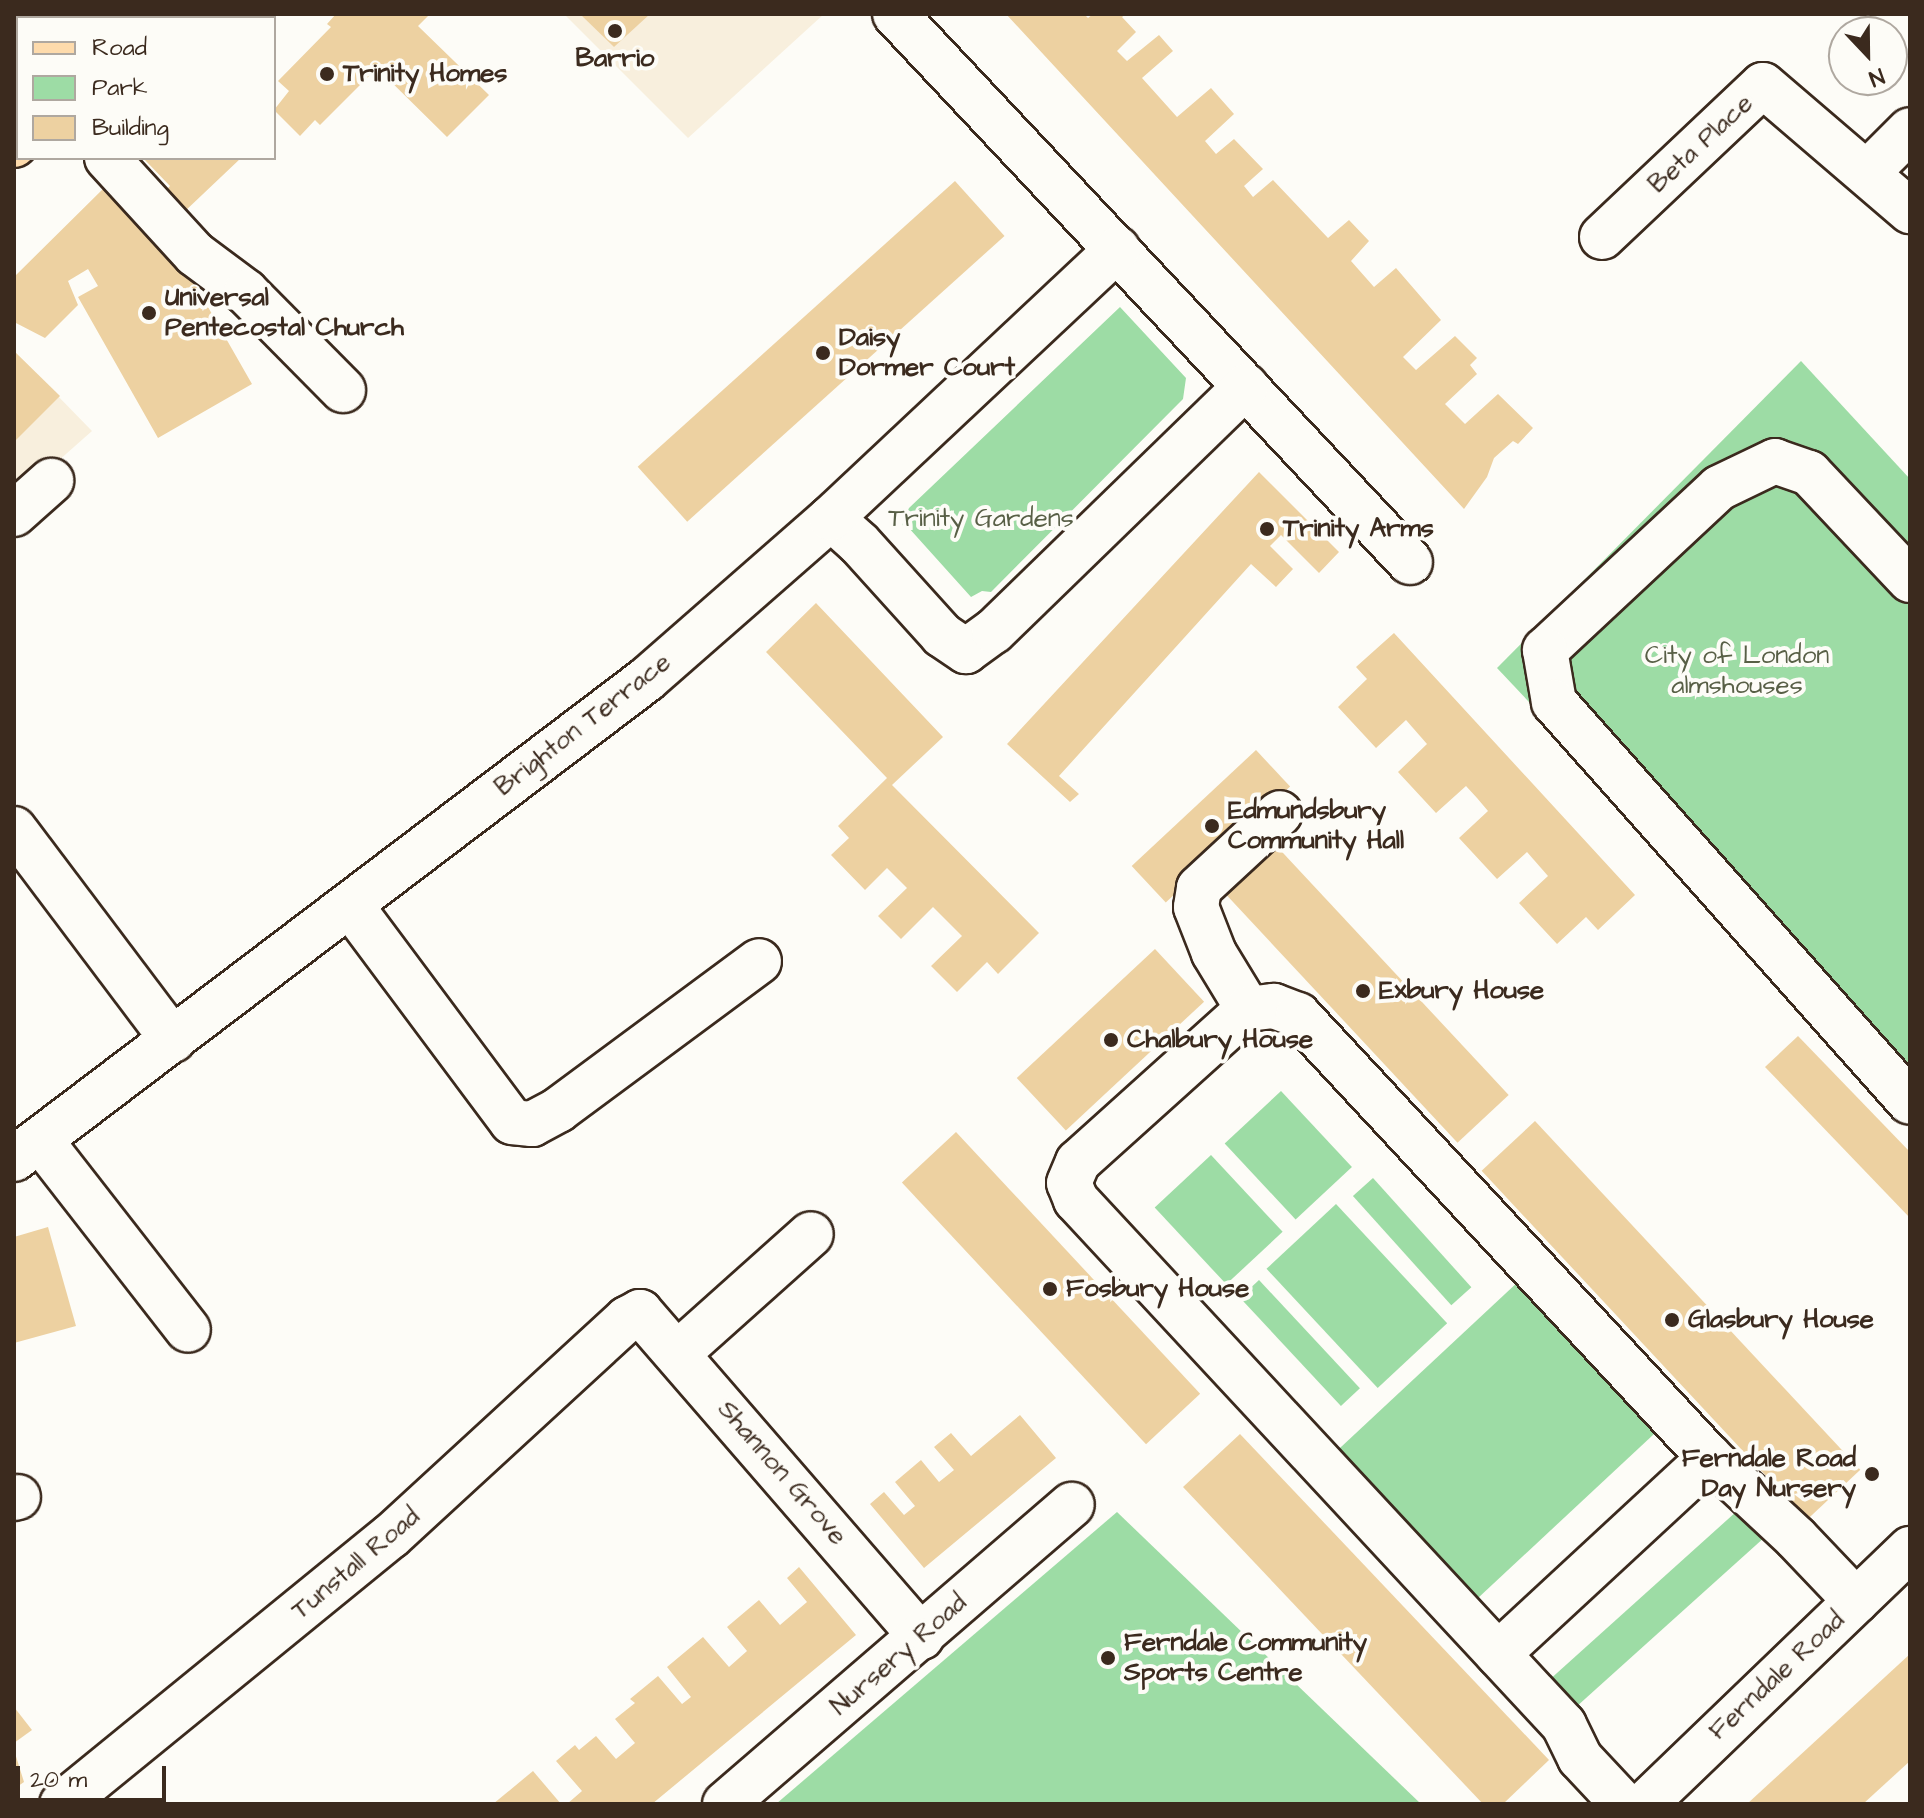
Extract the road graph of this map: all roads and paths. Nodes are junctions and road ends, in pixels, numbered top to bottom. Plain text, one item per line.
1 (895, 14) edge
2 (1910, 130) edge
3 (109, 160) edge
4 (1868, 172) junction
5 (1910, 211) edge
6 (1602, 237) dead end
7 (1117, 249) junction
8 (1246, 386) junction
9 (343, 390) dead end
10 (51, 481) dead end
11 (14, 514) edge
12 (831, 518) junction
13 (1410, 562) dead end
14 (1910, 580) edge
15 (1280, 813) dead end
16 (14, 829) edge
17 (351, 906) junction
18 (759, 961) dead end
19 (1248, 1009) junction
20 (173, 1040) junction
21 (1910, 1102) edge
22 (27, 1150) edge
23 (811, 1234) dead end
24 (640, 1312) joint
25 (188, 1330) dead end
26 (678, 1353) junction
27 (1710, 1458) junction
28 (1072, 1505) dead end
29 (1910, 1549) edge
30 (1856, 1601) junction
31 (922, 1637) junction
32 (1498, 1654) junction
33 (62, 1804) edge
34 (725, 1804) edge
35 (1623, 1804) edge
36 (1645, 1804) edge

1 - 7 street
2 - 4 street
3 - 9 street
4 - 5 street, Beta Place
4 - 6 street, Beta Place
7 - 8 street
7 - 12 street, Brighton Terrace
8 - 12 street
8 - 13 street
10 - 11 street
12 - 17 street, Brighton Terrace
14 - 21 street
15 - 19 street
16 - 20 street
17 - 18 street
17 - 20 street, Brighton Terrace
19 - 27 street
19 - 32 street
20 - 22 street, Brighton Terrace
22 - 25 street
23 - 26 street
24 - 26 street, Shannon Grove
24 - 33 street, Tunstall Road
26 - 31 street, Shannon Grove
27 - 30 street
27 - 32 street
28 - 31 street, Nursery Road
29 - 30 street, Ferndale Road
30 - 36 street, Ferndale Road
31 - 34 street, Nursery Road
32 - 35 street

